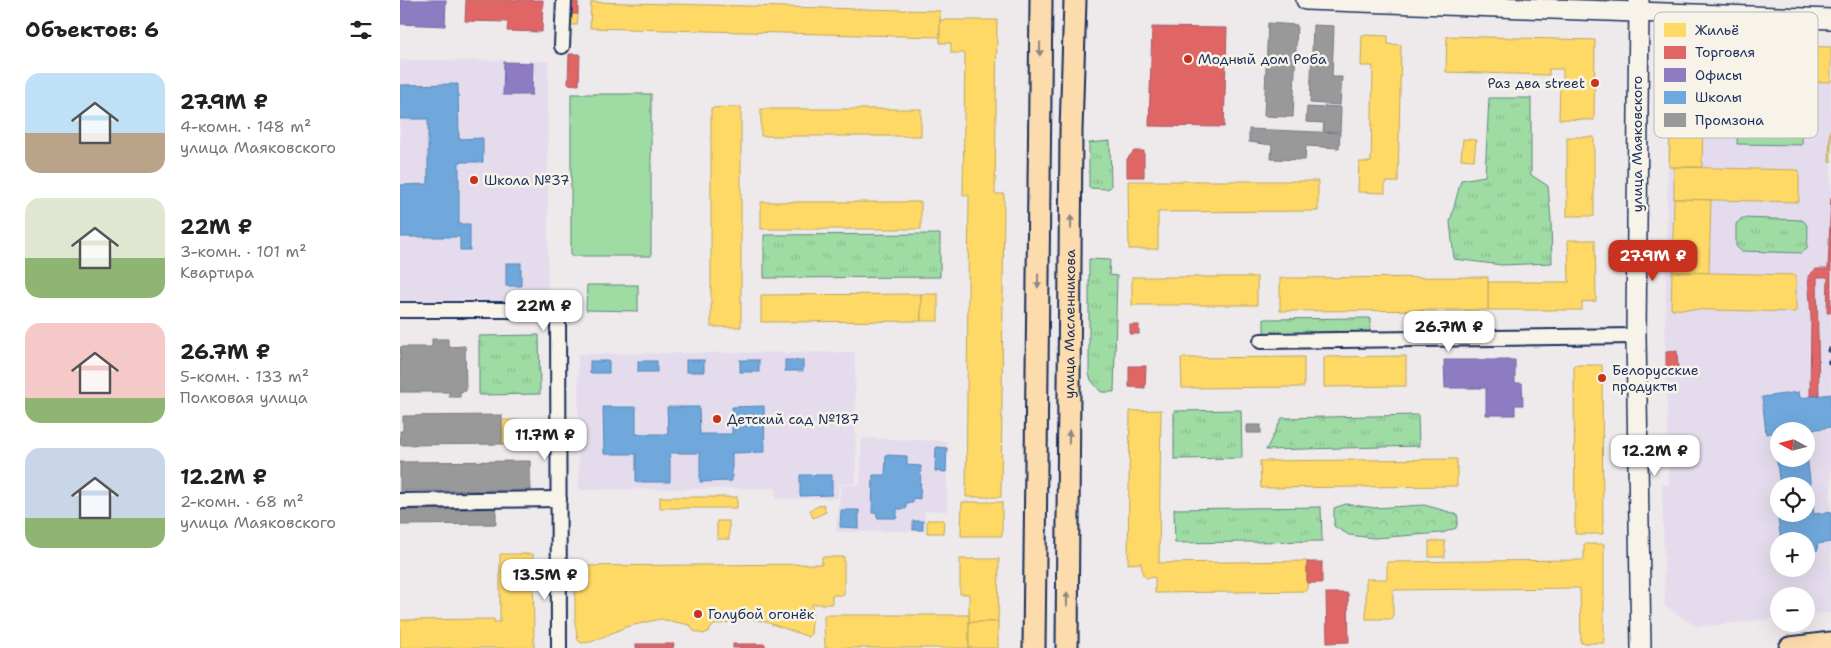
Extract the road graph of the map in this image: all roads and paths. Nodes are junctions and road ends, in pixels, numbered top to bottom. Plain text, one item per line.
1 (564, 0) edge
2 (1041, 0) edge
3 (1075, 0) edge
4 (1306, 0) edge
5 (1638, 6) edge
6 (1727, 12) edge
7 (1818, 18) edge
8 (1831, 19) edge
9 (562, 46) dead end
10 (400, 310) edge
11 (1636, 336) junction
12 (1261, 341) dead end
13 (560, 500) junction
14 (400, 501) edge
15 (1831, 643) edge
16 (559, 648) edge
17 (1034, 648) edge
18 (1067, 648) edge
19 (1641, 648) edge
20 (1790, 648) edge

1 - 9 street
2 -> 17 main road
18 -> 3 main road, улица Масленникова
4 - 5 main road
5 - 6 main road
5 - 11 main road, улица Маяковского
7 - 8 main road
10 - 13 street
11 - 12 street
11 - 19 main road, улица Маяковского
13 - 14 street
13 - 16 street
15 - 20 main road

